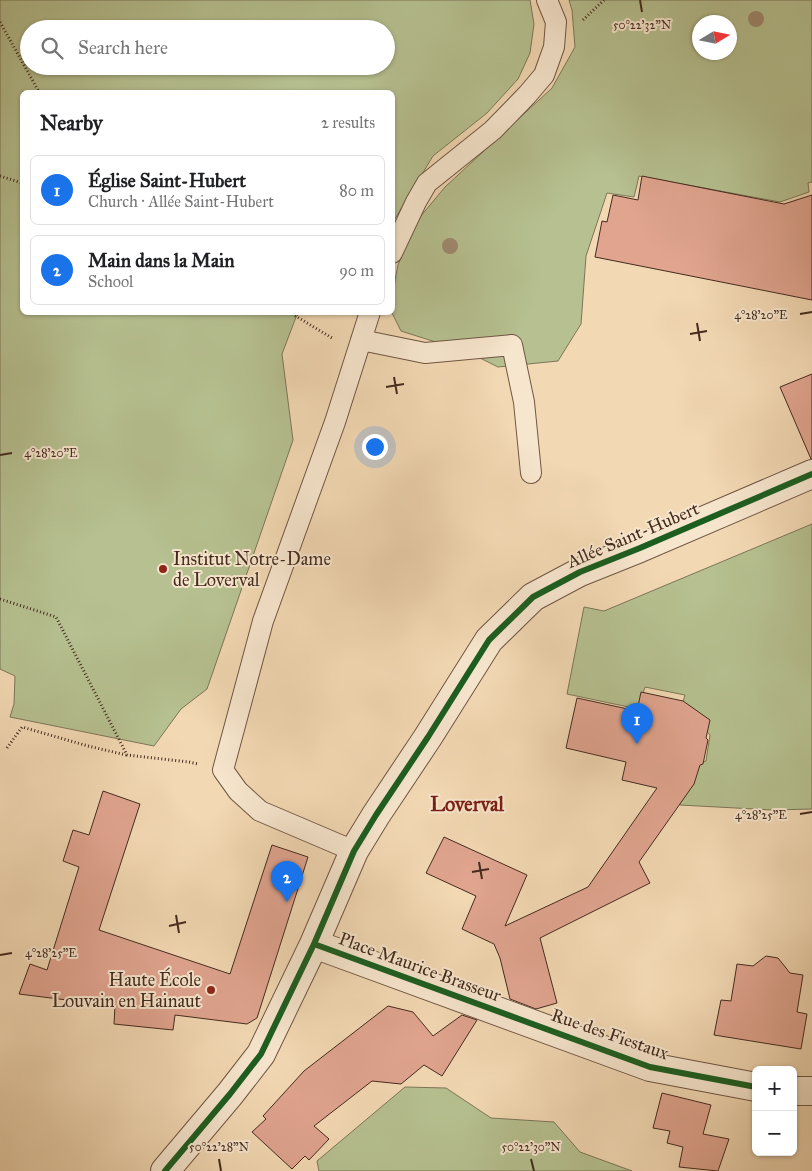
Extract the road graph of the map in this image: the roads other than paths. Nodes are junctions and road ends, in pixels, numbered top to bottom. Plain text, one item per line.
1 (547, 0) edge
2 (395, 247) edge
3 (369, 315) edge
4 (359, 346) junction
5 (531, 473) dead end
6 (812, 474) edge
7 (354, 851) junction
8 (314, 944) junction
9 (515, 1017) joint
10 (752, 1086) edge
11 (797, 1091) edge
12 (812, 1091) edge
13 (165, 1171) edge

1 - 2 lane
3 - 4 lane
4 - 5 lane
4 - 7 lane
6 - 7 street, Allée Saint-Hubert
7 - 8 street, Place Maurice Brasseur
8 - 9 street, Place Maurice Brasseur
8 - 13 street, Place Maurice Brasseur
9 - 10 street, Rue des Fiestaux
11 - 12 street

